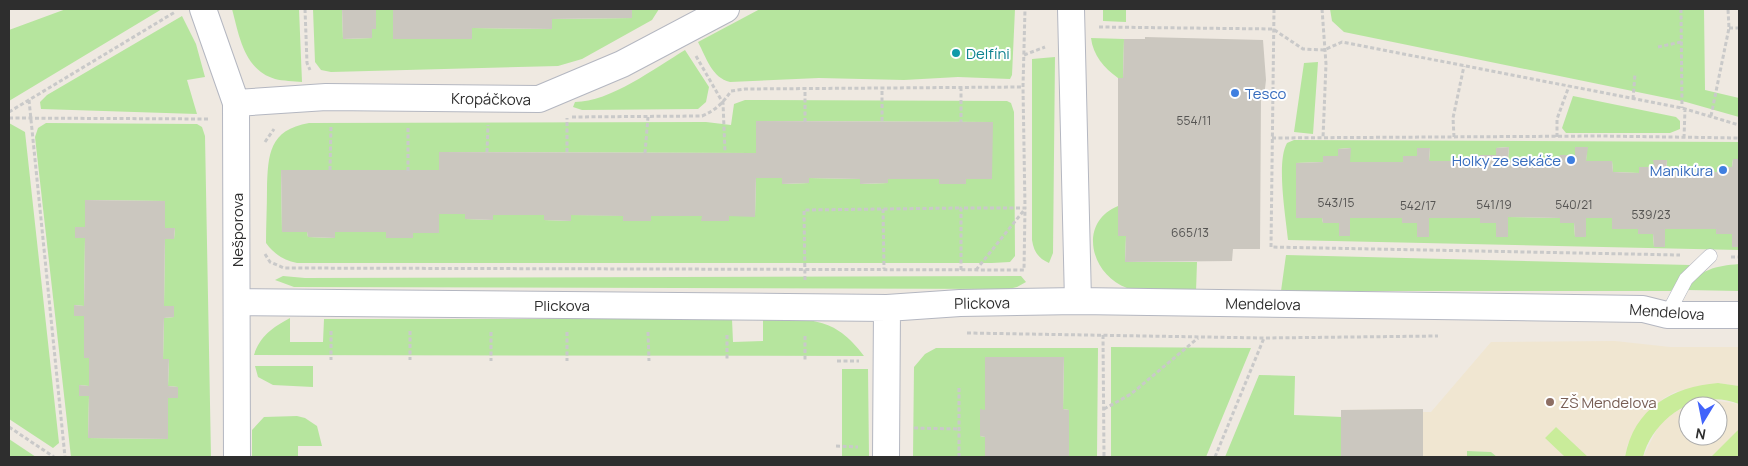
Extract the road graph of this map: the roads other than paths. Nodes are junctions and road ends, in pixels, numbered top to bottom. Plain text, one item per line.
1 (203, 9) edge
2 (726, 9) edge
3 (1072, 9) edge
4 (236, 112) junction
5 (1710, 256) road end
6 (1078, 301) junction
7 (237, 302) junction
8 (887, 308) junction
9 (1667, 315) junction
10 (1739, 315) edge
11 (236, 457) edge
12 (886, 457) edge

1 - 4 street, Nešporova
2 - 4 street, Kropáčkova
3 - 6 street
4 - 7 street, Nešporova
5 - 9 lane
6 - 8 street, Plickova
6 - 9 street, Mendelova
7 - 8 street, Plickova
7 - 11 street, Nešporova
8 - 12 street
9 - 10 street, Mendelova

